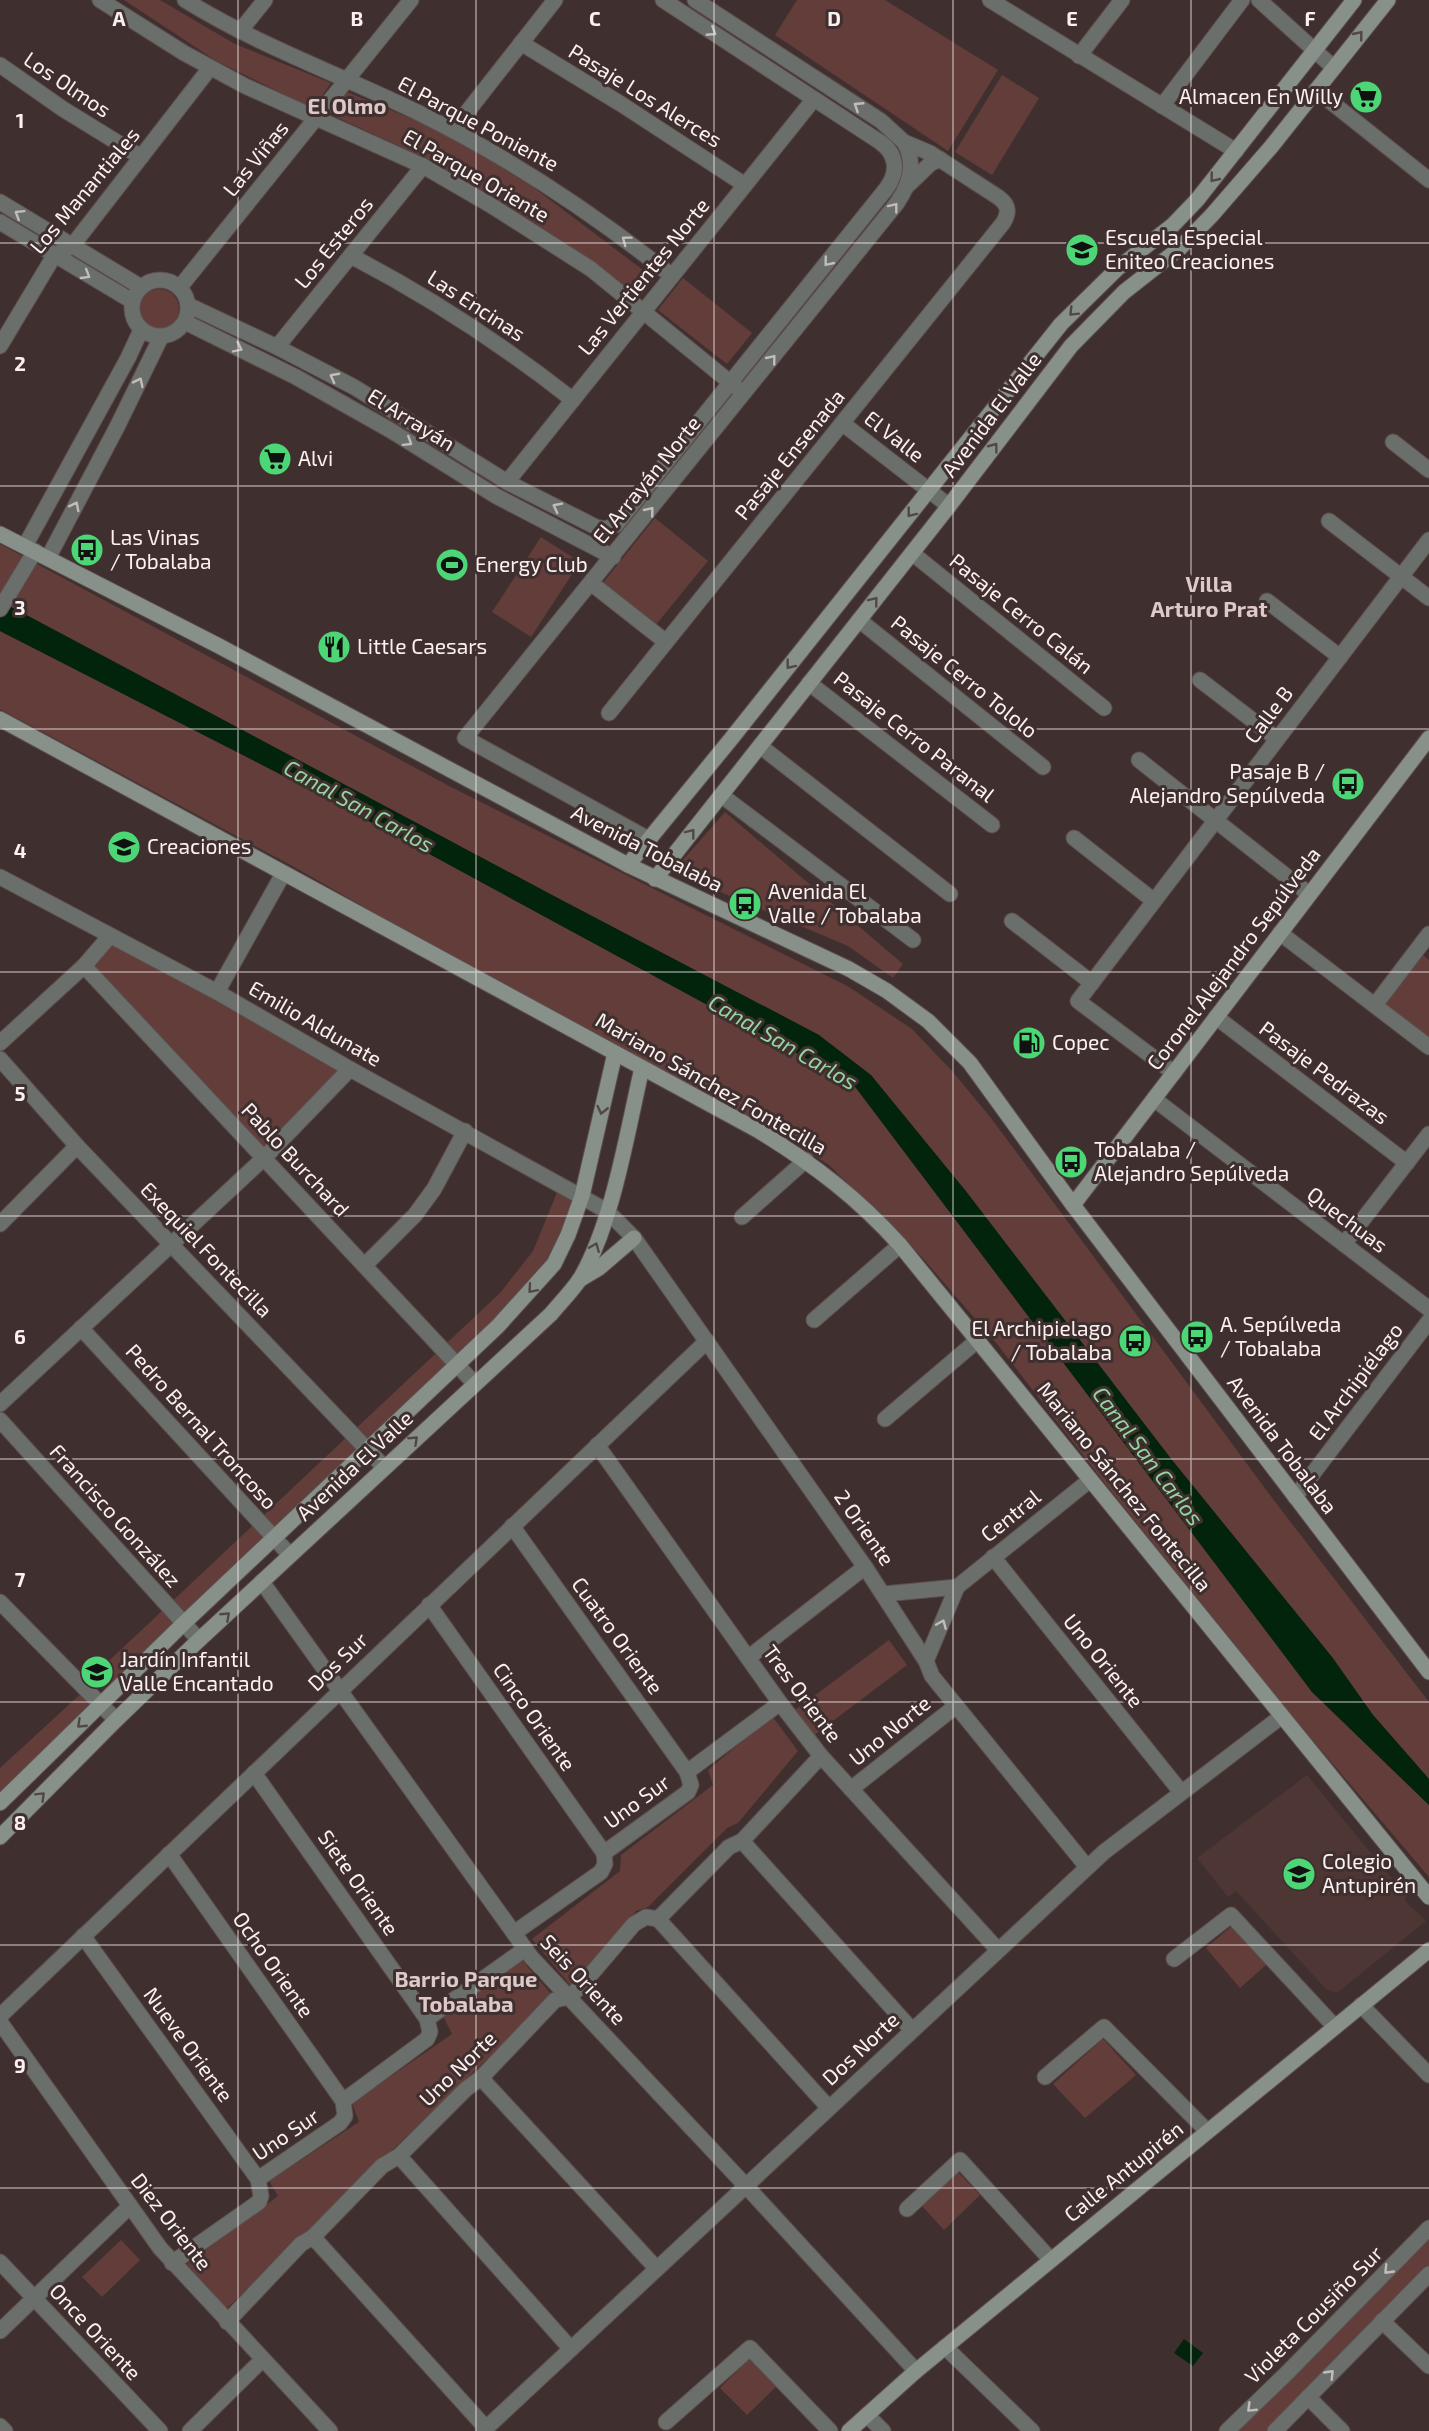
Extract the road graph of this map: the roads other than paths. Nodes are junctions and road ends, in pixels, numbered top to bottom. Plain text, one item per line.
1 (100, 0) edge
2 (184, 0) edge
3 (265, 0) edge
4 (411, 0) edge
5 (555, 0) edge
6 (663, 0) edge
7 (695, 0) edge
8 (1122, 0) edge
9 (1242, 0) edge
10 (1259, 0) edge
11 (1354, 0) edge
12 (1388, 0) edge
13 (1001, 3) edge
14 (712, 4) edge
15 (240, 31) junction
16 (521, 43) junction
17 (1314, 50) junction
18 (1079, 56) junction
19 (0, 65) edge
20 (1333, 67) junction
21 (210, 68) junction
22 (346, 80) junction
23 (1316, 90) junction
24 (814, 99) junction
25 (1162, 106) junction
26 (316, 118) junction
27 (881, 122) junction
28 (453, 130) junction
29 (1250, 133) junction
30 (871, 136) junction
31 (904, 142) junction
32 (1271, 147) junction
33 (1236, 151) junction
34 (141, 157) junction
35 (939, 159) junction
36 (423, 166) junction
37 (1429, 180) edge
38 (745, 185) junction
39 (906, 187) junction
40 (0, 202) edge
41 (0, 222) edge
42 (72, 246) junction
43 (54, 256) junction
44 (351, 256) junction
45 (672, 276) junction
46 (141, 287) junction
47 (180, 288) junction
48 (132, 301) junction
49 (188, 305) junction
50 (644, 311) junction
51 (781, 321) junction
52 (185, 322) junction
53 (141, 330) junction
54 (794, 332) junction
55 (161, 337) junction
56 (0, 346) edge
57 (277, 347) junction
58 (730, 384) junction
59 (743, 394) junction
60 (573, 400) junction
61 (842, 423) junction
62 (1393, 442) dead end
63 (75, 457) junction
64 (94, 468) junction
65 (1429, 470) edge
66 (507, 482) junction
67 (928, 490) junction
68 (949, 506) junction
69 (1329, 521) dead end
70 (610, 528) joint
71 (0, 534) edge
72 (1429, 540) edge
73 (36, 552) junction
74 (912, 553) junction
75 (613, 556) junction
76 (1401, 577) junction
77 (591, 583) junction
78 (1429, 598) edge
79 (1267, 601) dead end
80 (3, 603) edge
81 (859, 620) junction
82 (666, 642) junction
83 (1340, 657) junction
84 (1200, 680) dead end
85 (809, 683) junction
86 (1104, 708) dead end
87 (609, 713) dead end
88 (0, 719) edge
89 (465, 738) joint
90 (1429, 738) edge
91 (1277, 739) junction
92 (731, 740) junction
93 (760, 746) junction
94 (1139, 760) dead end
95 (1043, 767) dead end
96 (738, 774) junction
97 (721, 795) junction
98 (1216, 820) junction
99 (992, 825) dead end
100 (1074, 838) dead end
101 (650, 840) junction
102 (628, 865) junction
103 (283, 874) junction
104 (0, 878) edge
105 (655, 879) junction
106 (950, 894) dead end
107 (1310, 894) junction
108 (1154, 901) junction
109 (1012, 921) dead end
110 (1280, 933) junction
111 (1429, 934) edge
112 (109, 936) junction
113 (913, 940) dead end
114 (1424, 952) edge
115 (84, 966) junction
116 (1092, 983) junction
117 (217, 992) junction
118 (1375, 1005) junction
119 (1216, 1017) junction
120 (0, 1043) edge
121 (1429, 1047) edge
122 (615, 1053) junction
123 (0, 1059) edge
124 (642, 1068) junction
125 (350, 1069) junction
126 (1174, 1073) junction
127 (1154, 1099) junction
128 (465, 1131) junction
129 (1429, 1134) edge
130 (77, 1146) junction
131 (264, 1158) junction
132 (806, 1160) junction
133 (1407, 1162) junction
134 (582, 1196) junction
135 (1073, 1205) junction
136 (607, 1211) junction
137 (742, 1217) dead end
138 (0, 1224) edge
139 (634, 1238) junction
140 (171, 1243) junction
141 (1344, 1244) junction
142 (900, 1245) junction
143 (365, 1265) junction
144 (579, 1280) junction
145 (1429, 1309) edge
146 (814, 1320) dead end
147 (1429, 1322) edge
148 (81, 1328) junction
149 (979, 1339) junction
150 (707, 1341) junction
151 (457, 1364) junction
152 (475, 1383) junction
153 (0, 1404) edge
154 (885, 1419) dead end
155 (0, 1420) edge
156 (597, 1445) junction
157 (366, 1449) junction
158 (384, 1467) junction
159 (1090, 1480) junction
160 (1295, 1497) junction
161 (512, 1526) junction
162 (274, 1538) junction
163 (290, 1555) junction
164 (993, 1557) junction
165 (865, 1567) junction
166 (262, 1582) junction
167 (957, 1587) junction
168 (884, 1594) junction
169 (0, 1602) edge
170 (429, 1605) junction
171 (183, 1624) junction
172 (199, 1640) junction
173 (748, 1658) junction
174 (926, 1661) junction
175 (1429, 1672) edge
176 (340, 1689) junction
177 (780, 1703) junction
178 (101, 1705) junction
179 (956, 1706) junction
180 (1282, 1716) junction
181 (116, 1720) junction
182 (821, 1756) junction
183 (687, 1772) junction
184 (254, 1773) junction
185 (851, 1789) junction
186 (1181, 1792) junction
187 (0, 1803) edge
188 (0, 1838) edge
189 (742, 1841) junction
190 (604, 1853) junction
191 (169, 1854) junction
192 (1088, 1867) junction
193 (1429, 1897) edge
194 (658, 1919) junction
195 (514, 1933) junction
196 (83, 1936) junction
197 (525, 1948) junction
198 (998, 1950) junction
199 (1429, 1950) edge
200 (1174, 1959) dead end
201 (569, 1997) junction
202 (1361, 2006) junction
203 (0, 2016) edge
204 (427, 2019) junction
205 (0, 2022) edge
206 (1335, 2026) junction
207 (912, 2030) junction
208 (1429, 2075) edge
209 (1045, 2077) dead end
210 (482, 2078) junction
211 (343, 2101) junction
212 (829, 2108) junction
213 (1207, 2132) junction
214 (399, 2156) junction
215 (258, 2179) junction
216 (746, 2186) junction
217 (130, 2206) junction
218 (907, 2209) dead end
219 (1429, 2228) edge
220 (313, 2237) junction
221 (1051, 2260) junction
222 (0, 2262) edge
223 (172, 2263) junction
224 (657, 2269) junction
225 (1429, 2274) edge
226 (34, 2298) junction
227 (1382, 2321) junction
228 (227, 2322) junction
229 (0, 2331) edge
230 (945, 2347) junction
231 (571, 2349) junction
232 (262, 2360) junction
233 (1429, 2366) edge
234 (916, 2371) junction
235 (1308, 2397) junction
236 (867, 2415) junction
237 (666, 2422) dead end
238 (0, 2426) edge
239 (484, 2430) edge
240 (5, 2431) edge
241 (160, 2431) edge
242 (190, 2431) edge
243 (330, 2431) edge
244 (830, 2431) edge
245 (849, 2431) edge
246 (883, 2431) edge
247 (1032, 2431) edge
248 (1227, 2431) edge
249 (1275, 2431) edge
250 (1342, 2431) edge

1 - 21 street, El Parque Oriente
2 - 15 street, El Parque Poniente
3 - 15 street
4 - 22 street, Las Viñas
5 - 16 street
6 -> 24 street
7 - 14 street
8 - 18 street
9 - 25 street
10 - 17 street
11 - 17 street, Avenida El Valle
20 -> 12 street, Avenida El Valle
13 - 18 street
27 -> 14 street
15 - 22 street, El Parque Poniente
16 - 28 street
16 - 38 street, Pasaje Los Alerces
17 - 20 street
17 - 29 street, Avenida El Valle
18 - 25 street
19 - 34 street, Los Olmos
20 - 23 street, Avenida El Valle
21 - 26 street, El Parque Oriente
21 - 34 street, Los Manantiales
22 - 26 street, Las Viñas
22 - 28 street, El Parque Poniente
23 - 32 street, Avenida El Valle
23 - 37 street
24 - 30 street
24 - 38 street, Las Vertientes Norte
25 - 33 street
26 - 36 street, El Parque Oriente
26 - 47 street, Las Viñas
27 - 30 street
27 - 31 street
45 -> 28 street, El Parque Poniente
29 - 32 street
29 - 33 street, Avenida El Valle
30 -> 51 street, El Arrayán Norte
31 - 35 street
31 - 39 street, El Arrayán Norte
68 -> 32 street, Avenida El Valle
33 -> 67 street, Avenida El Valle
34 - 42 street, Los Manantiales
35 - 39 street, El Arrayán Norte
35 - 61 street, Pasaje Ensenada
36 - 44 street, Los Esteros
36 - 50 street, El Parque Oriente
38 - 45 street, Las Vertientes Norte
54 -> 39 street, El Arrayán Norte
42 -> 40 street
41 - 43 street
42 - 43 street, Los Manantiales
42 - 46 street
43 -> 48 street
43 - 56 street, Los Manantiales
44 - 57 street, Los Esteros
44 - 60 street, Las Encinas
45 - 50 street, Las Vertientes Norte
46 - 47 street
46 - 48 street
47 - 49 street
48 - 53 street
49 - 52 street
49 - 57 street, El Arrayán
50 - 58 street, El Parque Oriente
50 - 60 street, Las Vertientes Norte
51 - 54 street
51 - 58 street, El Arrayán Norte
52 - 55 street
52 -> 75 street, El Arrayán
53 - 55 street
53 - 63 street
59 -> 54 street, El Arrayán Norte
64 -> 55 street
66 -> 57 street, El Arrayán
58 - 59 street, El Parque Oriente
58 - 70 street, El Arrayán Norte
75 -> 59 street, El Arrayán Norte
60 - 66 street, Las Vertientes Norte
61 - 67 street, El Valle
61 - 82 street, Pasaje Ensenada
62 - 65 street
63 - 64 street
63 - 73 street
73 -> 64 street
70 -> 66 street, El Arrayán
67 - 68 street, El Valle
67 -> 92 street, Avenida El Valle
68 - 74 street, Avenida El Valle
69 - 76 street
71 - 73 street, Avenida Tobalaba
72 - 76 street, Calle B
73 - 80 street
73 - 102 street, Avenida Tobalaba
81 -> 74 street, Avenida El Valle
74 - 86 street, Pasaje Cerro Calán
75 - 77 street, El Arrayán Norte
76 - 78 street
76 - 83 street, Calle B
77 - 82 street
77 - 89 street, El Arrayán Norte
79 - 83 street
81 - 85 street, Avenida El Valle
81 - 95 street, Pasaje Cerro Tololo
82 - 87 street, Pasaje Ensenada
83 - 91 street, Calle B
84 - 91 street
85 - 93 street, Avenida El Valle
85 - 99 street, Pasaje Cerro Paranal
88 - 103 street, Mariano Sánchez Fontecilla
89 - 101 street, Avenida Tobalaba
90 - 107 street, Coronel Alejandro Sepúlveda
91 - 98 street, Calle B
92 - 96 street
92 - 101 street, Avenida El Valle
93 - 96 street, Avenida El Valle
93 - 106 street
94 - 98 street
96 - 97 street, Avenida El Valle
105 -> 97 street, Avenida El Valle
97 - 113 street
98 - 107 street
98 - 108 street, Calle B
100 - 108 street
101 - 102 street, Avenida El Valle
102 - 105 street, Avenida Tobalaba
103 - 117 street
103 - 122 street, Mariano Sánchez Fontecilla
104 - 112 street, Emilio Aldunate
105 - 135 street, Avenida Tobalaba
107 - 110 street, Coronel Alejandro Sepúlveda
108 - 116 street, Calle B
109 - 116 street
110 - 118 street
110 - 119 street, Coronel Alejandro Sepúlveda
111 - 114 street
112 - 115 street
112 - 117 street, Emilio Aldunate
114 - 118 street
115 - 120 street
115 - 131 street, Pablo Burchard
116 - 126 street, Calle B
117 - 125 street, Emilio Aldunate
118 - 121 street
119 - 126 street, Coronel Alejandro Sepúlveda
119 - 133 street, Pasaje Pedrazas
122 - 124 street, Mariano Sánchez Fontecilla
122 -> 134 street, Avenida El Valle
123 - 130 street, Exequiel Fontecilla
124 - 132 street, Mariano Sánchez Fontecilla
124 - 136 street, Avenida El Valle
125 - 128 street, Emilio Aldunate
125 - 131 street
126 - 127 street, Coronel Alejandro Sepúlveda
127 - 135 street, Coronel Alejandro Sepúlveda
127 - 141 street, Quechuas
128 - 134 street, Emilio Aldunate
128 - 143 street
129 - 133 street
130 - 138 street
130 - 140 street, Exequiel Fontecilla
131 - 140 street
131 - 143 street, Pablo Burchard
132 - 137 street
132 - 142 street, Mariano Sánchez Fontecilla
133 - 141 street
134 - 136 street, Emilio Aldunate
134 -> 151 street, Avenida El Valle
135 - 160 street, Avenida Tobalaba
136 - 139 street, 2 Oriente
144 -> 136 street, Avenida El Valle
139 - 144 street
139 - 150 street, 2 Oriente
140 - 148 street
140 - 157 street, Exequiel Fontecilla
141 - 145 street, Quechuas
142 - 146 street
142 - 149 street, Mariano Sánchez Fontecilla
143 - 151 street, Pablo Burchard
144 - 152 street, Avenida El Valle
147 - 160 street, El Archipiélago
148 - 153 street
148 - 162 street, Pedro Bernal Troncoso
149 - 154 street
149 - 159 street, Mariano Sánchez Fontecilla
150 - 156 street, Dos Sur
150 - 165 street, 2 Oriente
151 - 152 street, Pablo Burchard
151 - 157 street, Avenida El Valle
158 -> 152 street, Avenida El Valle
155 - 171 street, Francisco González
156 - 161 street, Dos Sur
156 - 173 street, Tres Oriente
157 - 158 street, Exequiel Fontecilla
157 - 162 street, Avenida El Valle
158 - 163 street, Avenida El Valle
159 - 164 street, Central
159 - 180 street, Mariano Sánchez Fontecilla
160 - 175 street, Avenida Tobalaba
161 - 170 street, Dos Sur
161 - 183 street, Cuatro Oriente
162 - 163 street, Pedro Bernal Troncoso
162 - 171 street, Avenida El Valle
163 - 166 street, Avenida El Valle
164 - 167 street, Central
164 - 186 street, Uno Oriente
165 - 168 street, 2 Oriente
165 - 173 street
172 -> 166 street, Avenida El Valle
166 - 176 street, Seis Oriente
167 - 168 street
174 -> 167 street, Central
168 - 174 street, 2 Oriente
169 - 178 street
170 - 176 street, Dos Sur
170 - 190 street, Cinco Oriente
171 - 172 street, Francisco González
171 - 178 street, Avenida El Valle
172 - 181 street, Avenida El Valle
173 - 177 street, Tres Oriente
174 - 179 street, 2 Oriente
176 - 184 street, Dos Sur
176 - 195 street, Seis Oriente
177 - 182 street, Tres Oriente
177 - 183 street, Uno Sur
178 - 181 street
178 -> 187 street, Avenida El Valle
179 - 185 street, Uno Norte
179 - 192 street, 2 Oriente
180 - 186 street, Dos Norte
180 - 193 street, Mariano Sánchez Fontecilla
188 -> 181 street, Avenida El Valle
182 - 185 street, Tres Oriente
182 - 189 street, Uno Norte
183 - 190 street, Uno Sur
184 - 191 street, Dos Sur
184 - 204 street, Siete Oriente
185 - 198 street, Tres Oriente
186 - 192 street, Dos Norte
189 - 194 street, Uno Norte
189 - 207 street
190 - 195 street, Uno Sur
191 - 196 street, Dos Sur
191 - 211 street, Ocho Oriente
192 - 198 street, Dos Norte
194 - 201 street, Uno Norte
194 - 212 street
195 - 197 street, Seis Oriente
196 - 203 street, Dos Sur
196 - 215 street, Nueve Oriente
197 - 201 street, Seis Oriente
197 - 204 street
198 - 207 street, Dos Norte
199 - 202 street, Calle Antupirén
200 - 206 street
201 - 210 street, Uno Norte
201 - 216 street, Seis Oriente
202 - 206 street, Calle Antupirén
202 - 208 street
204 - 211 street, Uno Sur
205 - 217 street, Diez Oriente
206 - 213 street, Calle Antupirén
207 - 212 street, Dos Norte
209 - 213 street
210 - 214 street, Uno Norte
210 - 224 street
211 - 215 street, Uno Sur
212 - 216 street, Dos Norte
213 - 221 street, Calle Antupirén
214 - 220 street, Uno Norte
214 - 231 street
215 - 223 street, Uno Sur
216 - 224 street, Dos Norte
216 - 234 street, Seis Oriente
217 - 223 street, Diez Oriente
217 - 226 street
218 - 221 street
219 -> 248 street, Violeta Cousiño Sur
220 - 228 street, Uno Norte
220 - 239 street
221 - 230 street, Calle Antupirén
222 - 226 street, Once Oriente
223 - 228 street, Diez Oriente
224 - 231 street, Dos Norte
225 - 227 street
226 - 229 street
226 - 241 street, Once Oriente
227 - 233 street
235 -> 227 street
228 - 232 street, Diez Oriente
230 - 234 street, Calle Antupirén
230 - 247 street
231 - 239 street, Dos Norte
232 - 242 street
232 - 243 street, Diez Oriente
234 - 236 street, Calle Antupirén
235 - 249 street
235 - 250 street
236 - 245 street, Calle Antupirén
236 - 246 street
237 - 244 street
238 - 240 street

